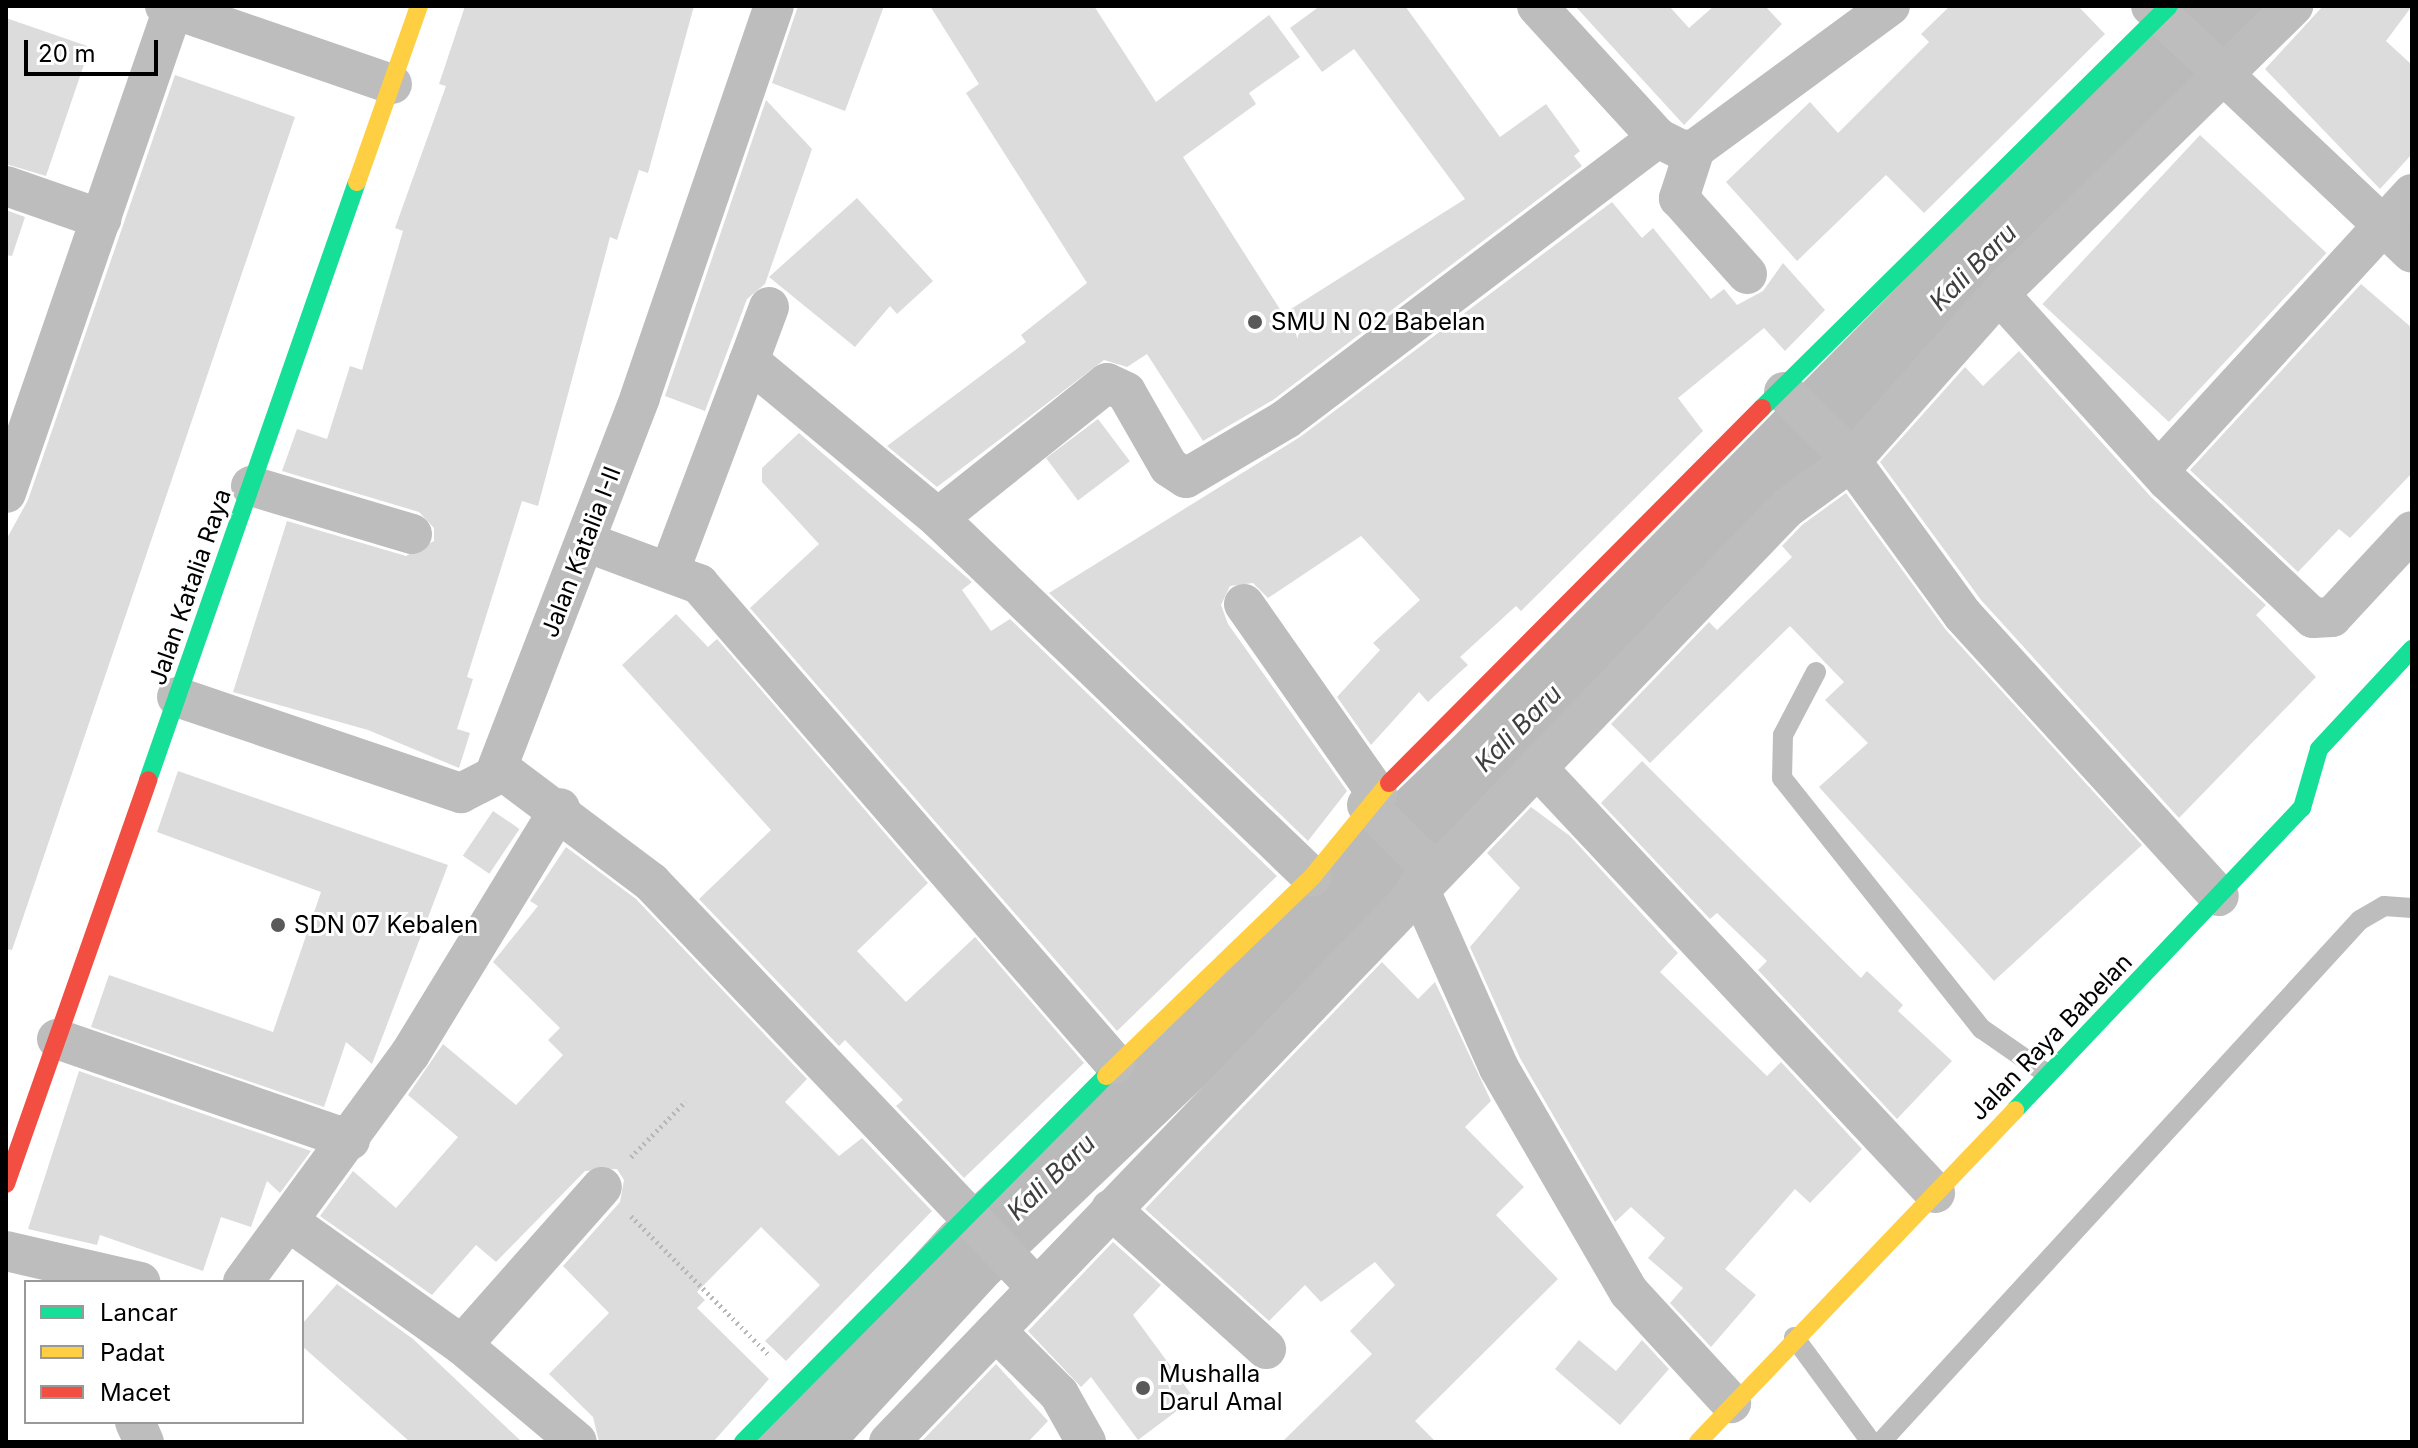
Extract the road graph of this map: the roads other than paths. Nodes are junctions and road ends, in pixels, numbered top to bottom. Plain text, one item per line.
1 (419, 6) edge
2 (774, 6) edge
3 (1537, 6) edge
4 (2293, 6) edge
5 (171, 7) edge
6 (1870, 12) edge
7 (2162, 13) edge
8 (2219, 71) junction
9 (392, 84) junction
10 (1658, 138) junction
11 (1695, 149) junction
12 (6, 186) edge
13 (2412, 194) edge
14 (101, 219) junction
15 (2384, 225) junction
16 (2412, 253) edge
17 (1747, 274) dead end
18 (1999, 294) junction
19 (769, 307) dead end
20 (749, 361) junction
21 (1789, 396) junction
22 (20, 407) edge
23 (1846, 456) junction
24 (2160, 469) junction
25 (251, 486) junction
26 (6, 493) edge
27 (938, 518) junction
28 (2412, 531) edge
29 (412, 534) dead end
30 (586, 542) junction
31 (670, 570) junction
32 (1244, 604) dead end
33 (2412, 649) edge
34 (1816, 672) dead end
35 (177, 697) junction
36 (499, 768) junction
37 (1538, 769) junction
38 (1373, 804) junction
39 (560, 808) junction
40 (1427, 875) junction
41 (1312, 877) junction
42 (2219, 896) junction
43 (2412, 908) edge
44 (57, 1039) junction
45 (1115, 1064) junction
46 (2047, 1074) junction
47 (350, 1140) junction
48 (6, 1184) edge
49 (602, 1187) road end
50 (1935, 1193) junction
51 (1111, 1209) junction
52 (967, 1218) junction
53 (288, 1221) junction
54 (6, 1251) edge
55 (131, 1280) edge
56 (244, 1280) edge
57 (1037, 1288) junction
58 (996, 1331) junction
59 (1794, 1337) junction
60 (462, 1345) junction
61 (1266, 1349) dead end
62 (1731, 1403) junction
63 (577, 1442) edge
64 (743, 1442) edge
65 (889, 1442) edge
66 (1086, 1442) edge
67 (1698, 1442) edge
68 (1871, 1442) edge
69 (1881, 1442) edge

1 - 9 street, Jalan Katalia Raya
2 - 30 street, Jalan Katalia I-II
3 - 10 street
4 - 8 street
5 - 9 street
5 - 14 street
6 - 11 street
7 - 8 street
7 - 21 street
8 - 15 street
8 - 18 street
9 - 25 street, Jalan Katalia Raya
10 - 11 street
10 - 27 street
11 - 17 street
12 - 14 street
13 - 15 street
14 - 22 street
15 - 16 street
15 - 24 street
18 - 23 street
18 - 24 street
19 - 20 street
20 - 27 street
20 - 31 street
21 - 23 street
21 - 38 street
22 - 26 street
23 - 37 street
23 - 42 street
24 - 28 street
25 - 29 street
25 - 35 street, Jalan Katalia Raya
27 - 41 street
30 - 31 street
30 - 36 street, Jalan Katalia I-II
31 - 45 street
32 - 38 street
33 - 42 street, Jalan Raya Babelan
34 - 46 lane
35 - 36 street
35 - 44 street, Jalan Katalia Raya
36 - 39 street
37 - 40 street
37 - 50 street
38 - 40 street
38 - 41 street
39 - 47 street
39 - 52 street
40 - 51 street
40 - 62 street
41 - 45 street
42 - 46 street, Jalan Raya Babelan
43 - 69 lane
44 - 47 street
44 - 48 street, Jalan Katalia Raya
45 - 52 street
46 - 50 street, Jalan Raya Babelan
47 - 53 street
49 - 60 street
50 - 59 street, Jalan Raya Babelan
51 - 57 street
51 - 61 street
52 - 57 street
52 - 64 street
53 - 56 street
53 - 60 street
54 - 55 street
57 - 58 street
58 - 65 street
58 - 66 street
59 - 62 street, Jalan Raya Babelan
59 - 68 lane
60 - 63 street
62 - 67 street, Jalan Raya Babelan

